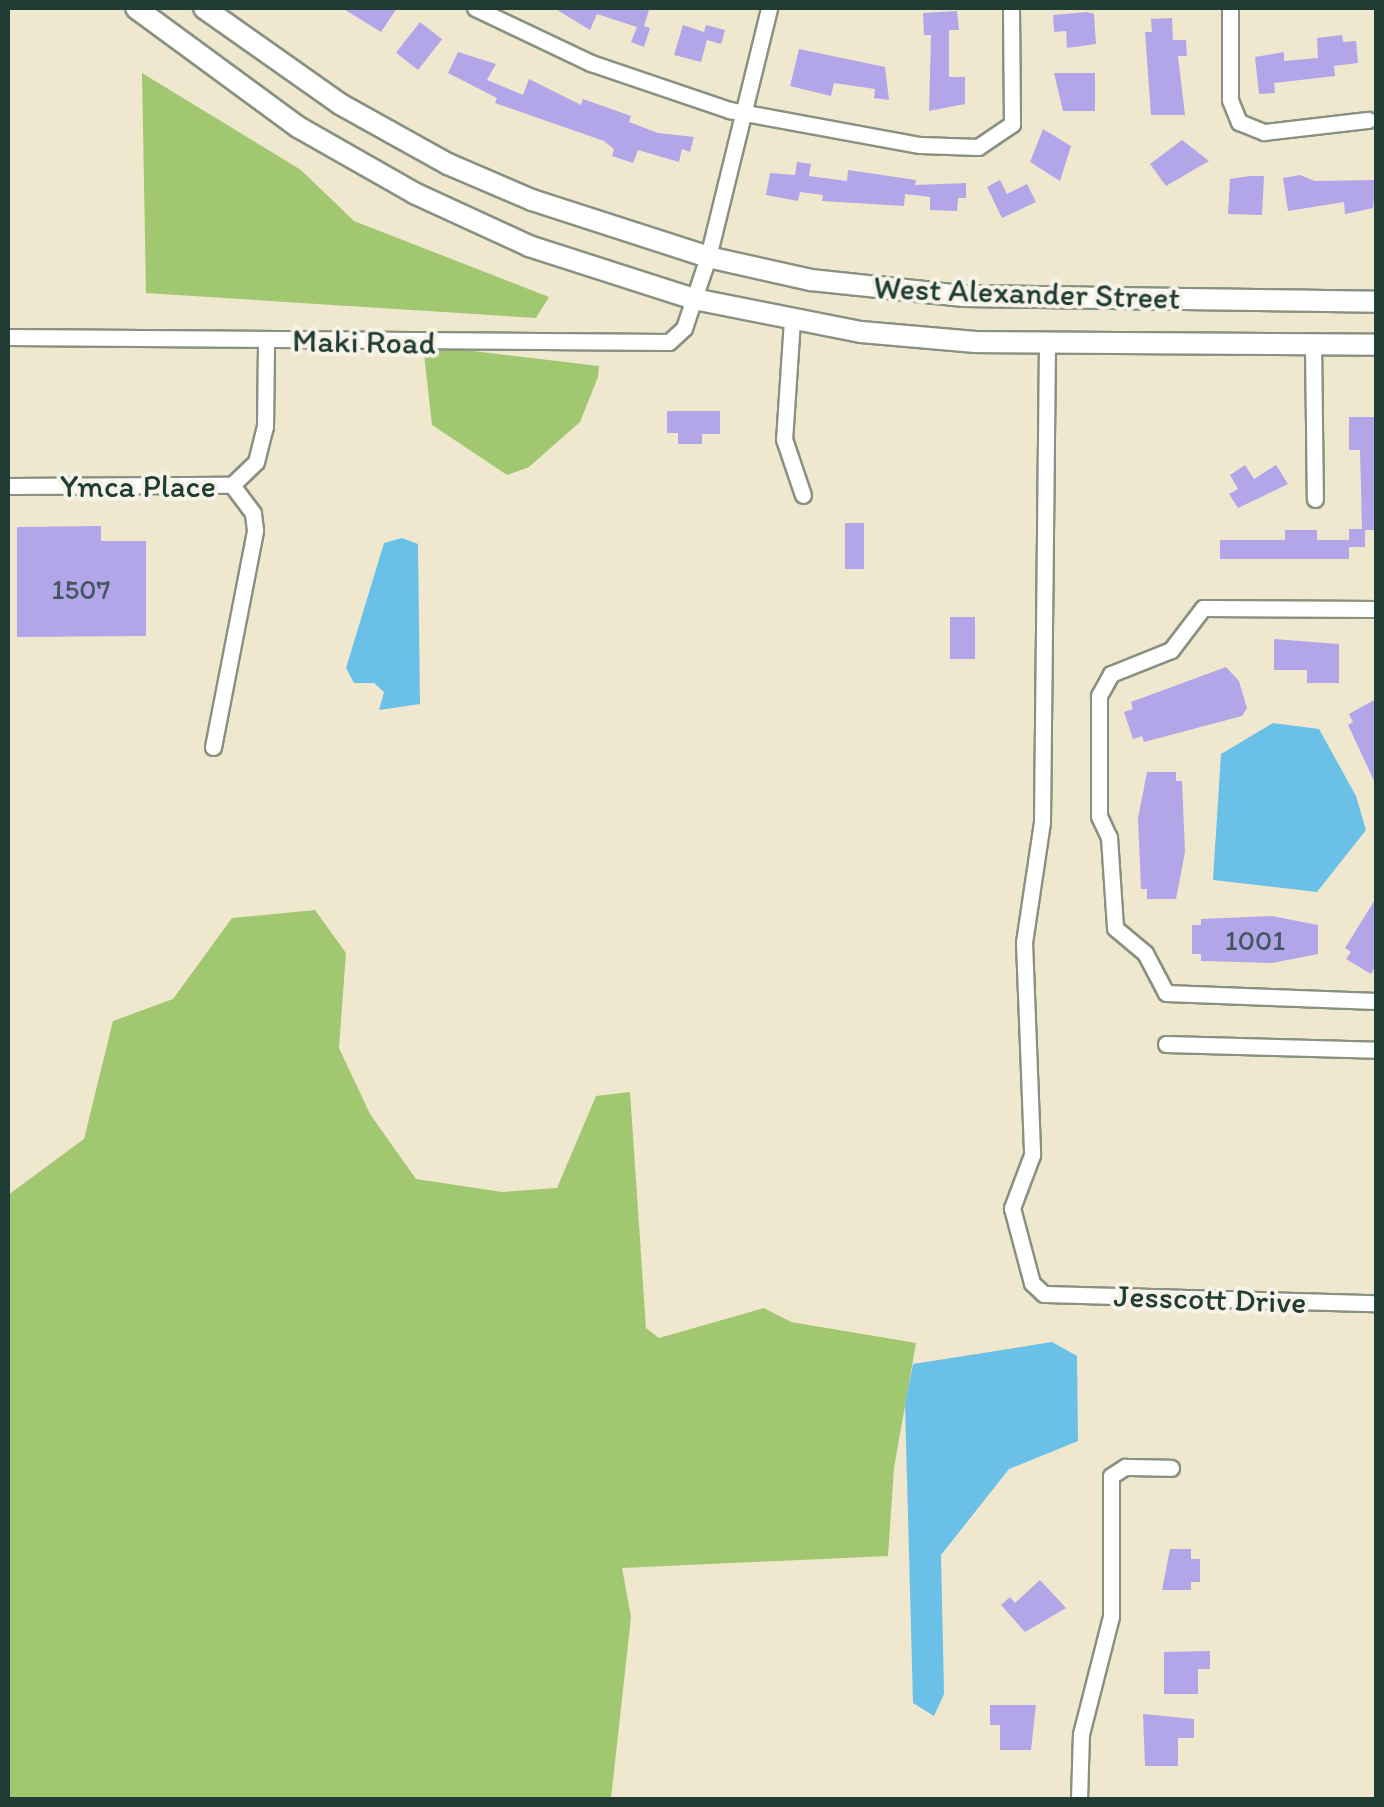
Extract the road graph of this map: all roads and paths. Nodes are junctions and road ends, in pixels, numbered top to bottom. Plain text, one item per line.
1 (136, 8) edge
2 (204, 8) edge
3 (476, 8) edge
4 (769, 8) edge
5 (1011, 8) edge
6 (1230, 8) edge
7 (746, 114) junction
8 (1368, 120) dead end
9 (708, 257) junction
10 (694, 299) junction
11 (1376, 302) edge
12 (792, 320) junction
13 (8, 337) edge
14 (266, 340) junction
15 (1048, 343) junction
16 (1313, 344) junction
17 (1376, 345) edge
18 (232, 485) junction
19 (8, 486) edge
20 (802, 495) dead end
21 (1315, 499) dead end
22 (1376, 609) edge
23 (213, 747) dead end
24 (1376, 1000) edge
25 (1166, 1044) dead end
26 (1376, 1050) edge
27 (1376, 1303) edge
28 (1170, 1468) dead end
29 (1080, 1800) edge

1 - 10 main road, West Alexander Street
2 - 9 main road, West Alexander Street
3 - 7 street
4 - 7 street, Maki Road
5 - 7 street
6 - 8 street
7 - 9 street, Maki Road
9 - 10 street, Maki Road
9 - 11 main road, West Alexander Street
10 - 12 main road, West Alexander Street
10 - 14 street, Maki Road
12 - 15 main road, West Alexander Street
12 - 20 street
13 - 14 street, Maki Road
14 - 18 street, Ymca Place
15 - 16 main road, West Alexander Street
15 - 27 street, Jesscott Drive
16 - 17 main road, West Alexander Street
16 - 21 street
18 - 19 street, Ymca Place
18 - 23 street
22 - 24 street
25 - 26 street
28 - 29 street

